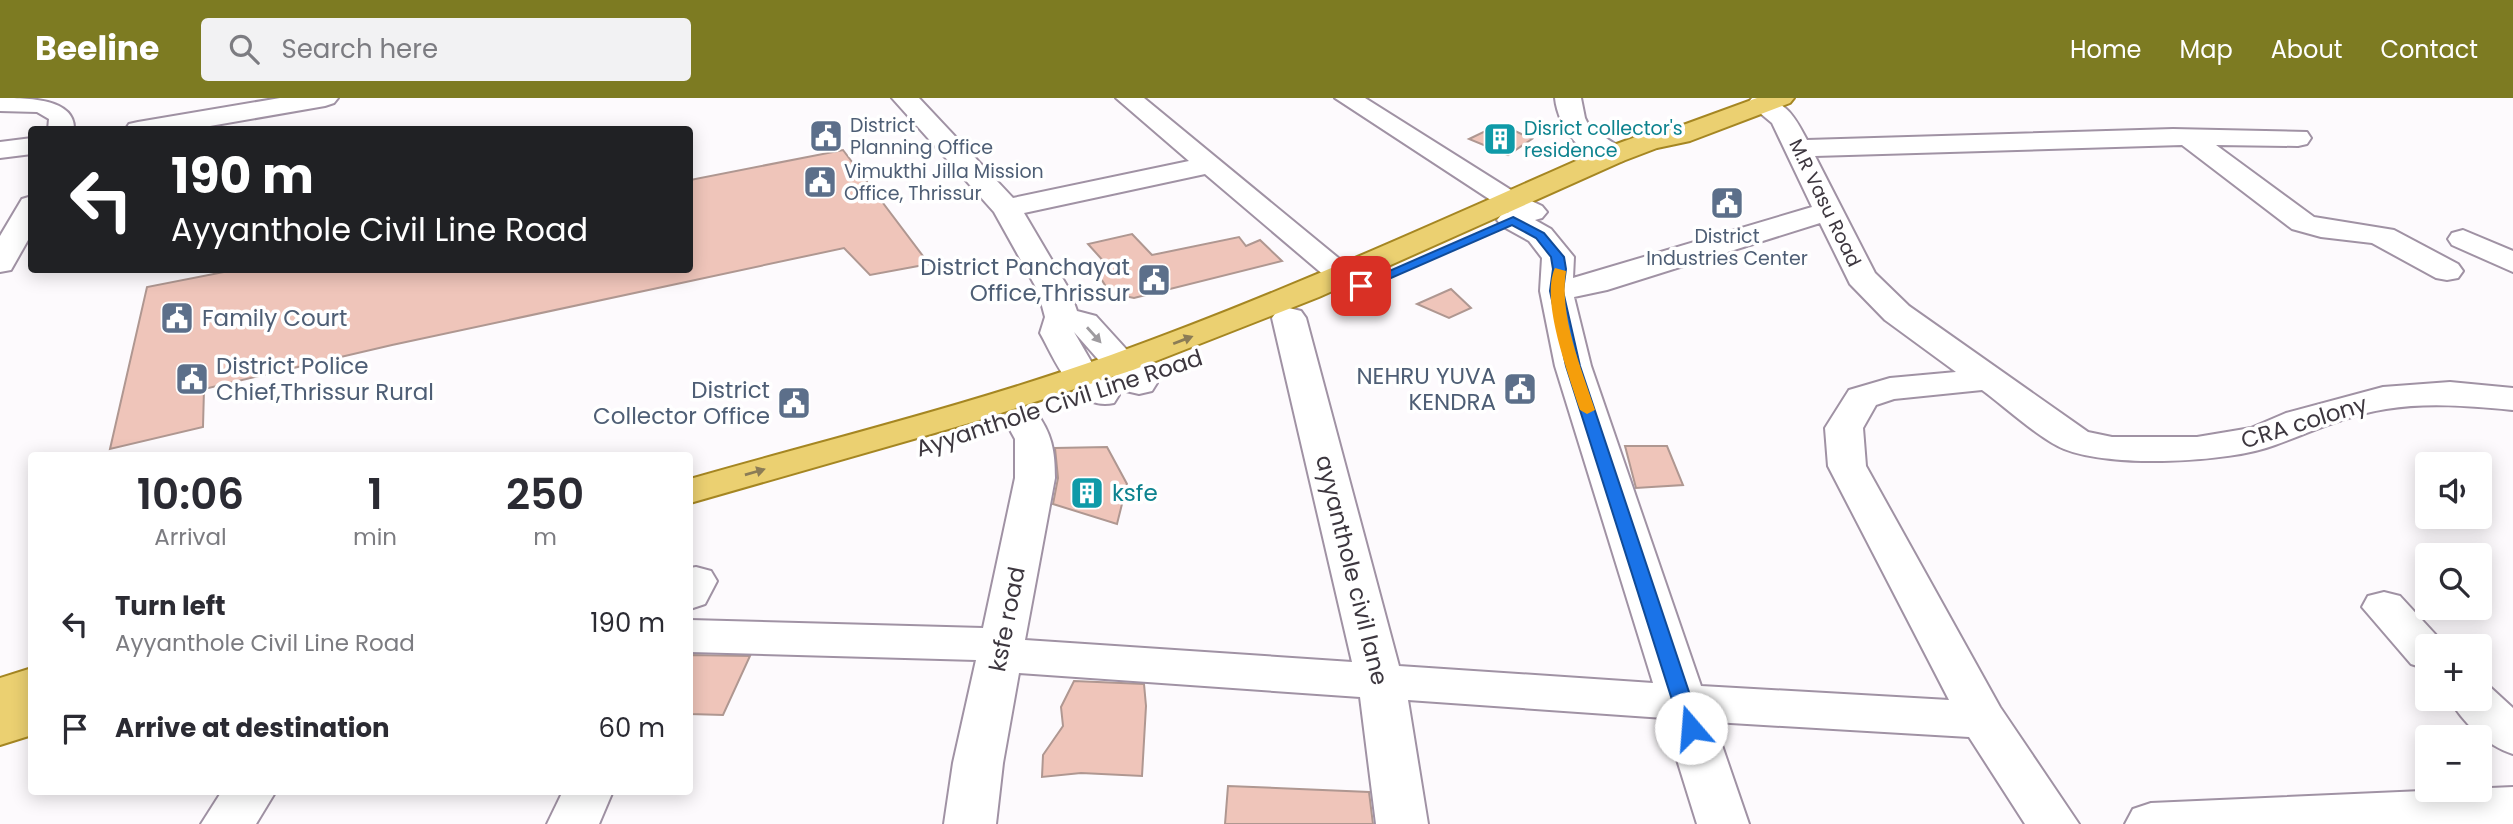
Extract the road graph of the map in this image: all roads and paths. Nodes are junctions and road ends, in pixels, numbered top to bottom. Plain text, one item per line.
1 (222, 98) edge
2 (325, 98) edge
3 (905, 98) edge
4 (1129, 98) edge
5 (1348, 98) edge
6 (1569, 98) edge
7 (1771, 100) edge
8 (0, 103) edge
9 (200, 119) junction
10 (61, 126) edge
11 (161, 126) edge
12 (1681, 135) junction
13 (2188, 137) junction
14 (2298, 138) dead end
15 (28, 146) edge
16 (1798, 148) junction
17 (0, 150) edge
18 (1613, 155) junction
19 (1210, 165) junction
20 (1006, 208) junction
21 (1518, 211) junction
22 (1829, 211) junction
23 (28, 212) edge
24 (2463, 239) dead end
25 (3, 254) edge
26 (2513, 263) edge
27 (2447, 271) dead end
28 (1343, 275) junction
29 (1556, 291) junction
30 (1062, 317) junction
31 (1289, 318) junction
32 (1129, 373) junction
33 (1990, 379) junction
34 (1092, 385) junction
35 (2513, 399) edge
36 (1021, 419) junction
37 (693, 490) edge
38 (693, 516) edge
39 (2384, 607) dead end
40 (693, 636) edge
41 (2415, 640) edge
42 (1001, 650) junction
43 (1378, 679) junction
44 (28, 686) edge
45 (0, 695) edge
46 (1683, 705) junction
47 (2486, 711) edge
48 (28, 718) edge
49 (1983, 720) junction
50 (0, 727) edge
51 (2513, 736) edge
52 (248, 795) edge
53 (585, 795) edge
54 (2513, 807) edge
55 (227, 824) edge
56 (573, 824) edge
57 (970, 824) edge
58 (1402, 824) edge
59 (1723, 824) edge
60 (2053, 824) edge
61 (2151, 824) edge

1 - 9 street
2 - 9 street
3 - 20 street
4 - 19 street
5 - 21 street
6 - 18 street
7 - 12 main road, Ayyanthole Civil Line Road
7 - 16 street, M.R Vasu Road
8 - 10 street
9 - 11 street
12 - 18 main road, Ayyanthole Civil Line Road
12 - 21 main road, Ayyanthole Civil Line Road
13 - 14 street
13 - 16 street
13 - 27 street
15 - 17 street
16 - 22 street, M.R Vasu Road
18 - 21 main road, Ayyanthole Civil Line Road
19 - 20 street
19 - 28 street
20 - 30 street
21 - 28 main road, Ayyanthole Civil Line Road
21 - 29 street
21 - 31 main road, Ayyanthole Civil Line Road
22 - 29 street
22 - 33 street, M.R Vasu Road
23 - 25 street
24 - 26 street
32 -> 28 main road, Ayyanthole Civil Line Road
29 - 46 street
30 -> 32 street
30 - 34 street
31 - 32 main road, Ayyanthole Civil Line Road
31 - 43 street, ayyanthole civil lane
32 - 34 main road, Ayyanthole Civil Line Road
33 - 35 street, CRA colony
33 - 49 street
34 - 36 main road, Ayyanthole Civil Line Road
37 -> 34 main road, Ayyanthole Civil Line Road
36 - 38 main road, Ayyanthole Civil Line Road
36 - 42 street, ksfe road
39 - 41 street
40 - 42 street
42 - 43 street
42 - 57 street, ksfe road
43 - 46 street
43 - 58 street, ayyanthole civil lane
44 - 45 main road
46 - 49 street
46 - 59 street
47 - 51 street
48 - 50 main road
49 - 60 street
52 - 55 street
53 - 56 street
54 - 61 street

